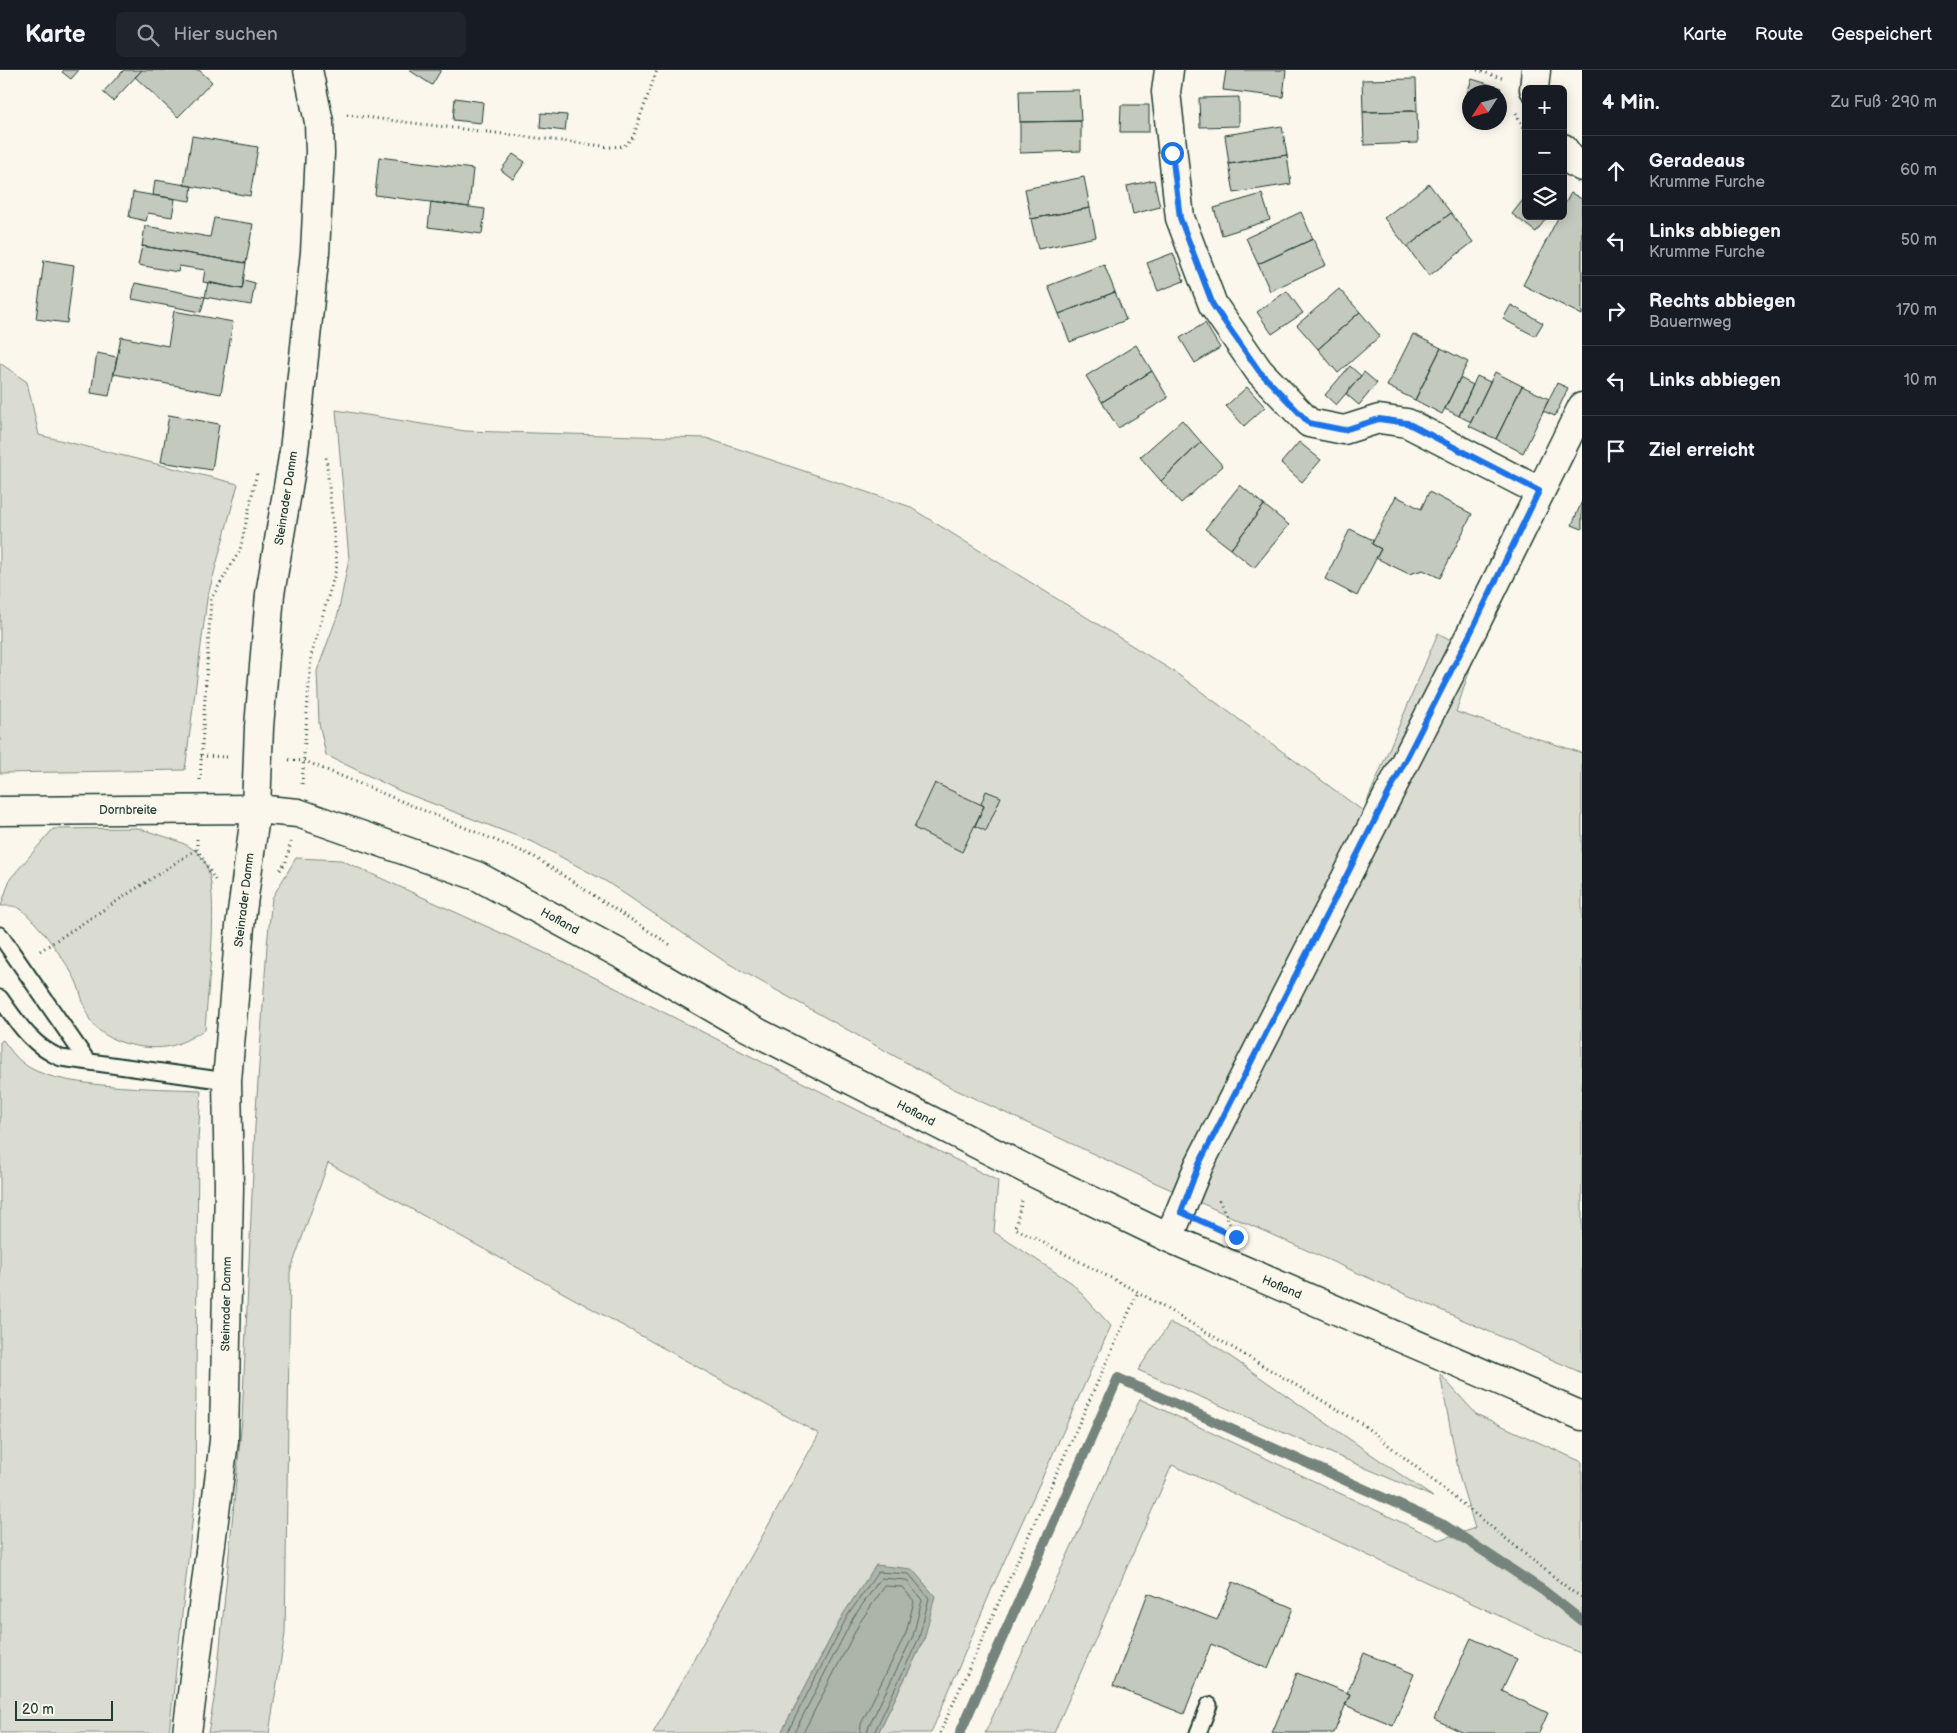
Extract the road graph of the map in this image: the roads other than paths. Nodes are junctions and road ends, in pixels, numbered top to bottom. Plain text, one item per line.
1 (308, 70) edge
2 (1169, 70) edge
3 (1536, 70) edge
4 (1534, 85) edge
5 (1567, 154) edge
6 (1582, 167) edge
7 (1582, 407) edge
8 (1539, 491) junction
9 (256, 809) junction
10 (0, 811) edge
11 (0, 935) edge
12 (0, 998) edge
13 (88, 1062) junction
14 (227, 1081) junction
15 (1169, 1238) junction
16 (1582, 1416) edge
17 (1209, 1705) dead end
18 (187, 1733) edge
19 (1198, 1733) edge

1 - 9 street, Steinrader Damm
2 - 8 street
3 - 4 street
5 - 6 street
7 - 8 street
8 - 15 street
9 - 10 street, Dornbreite
9 - 14 street, Steinrader Damm
9 - 15 street, Hofland
11 - 13 lane
12 - 13 lane
13 - 14 lane
14 - 18 street, Steinrader Damm
15 - 16 street, Hofland
17 - 19 lane

